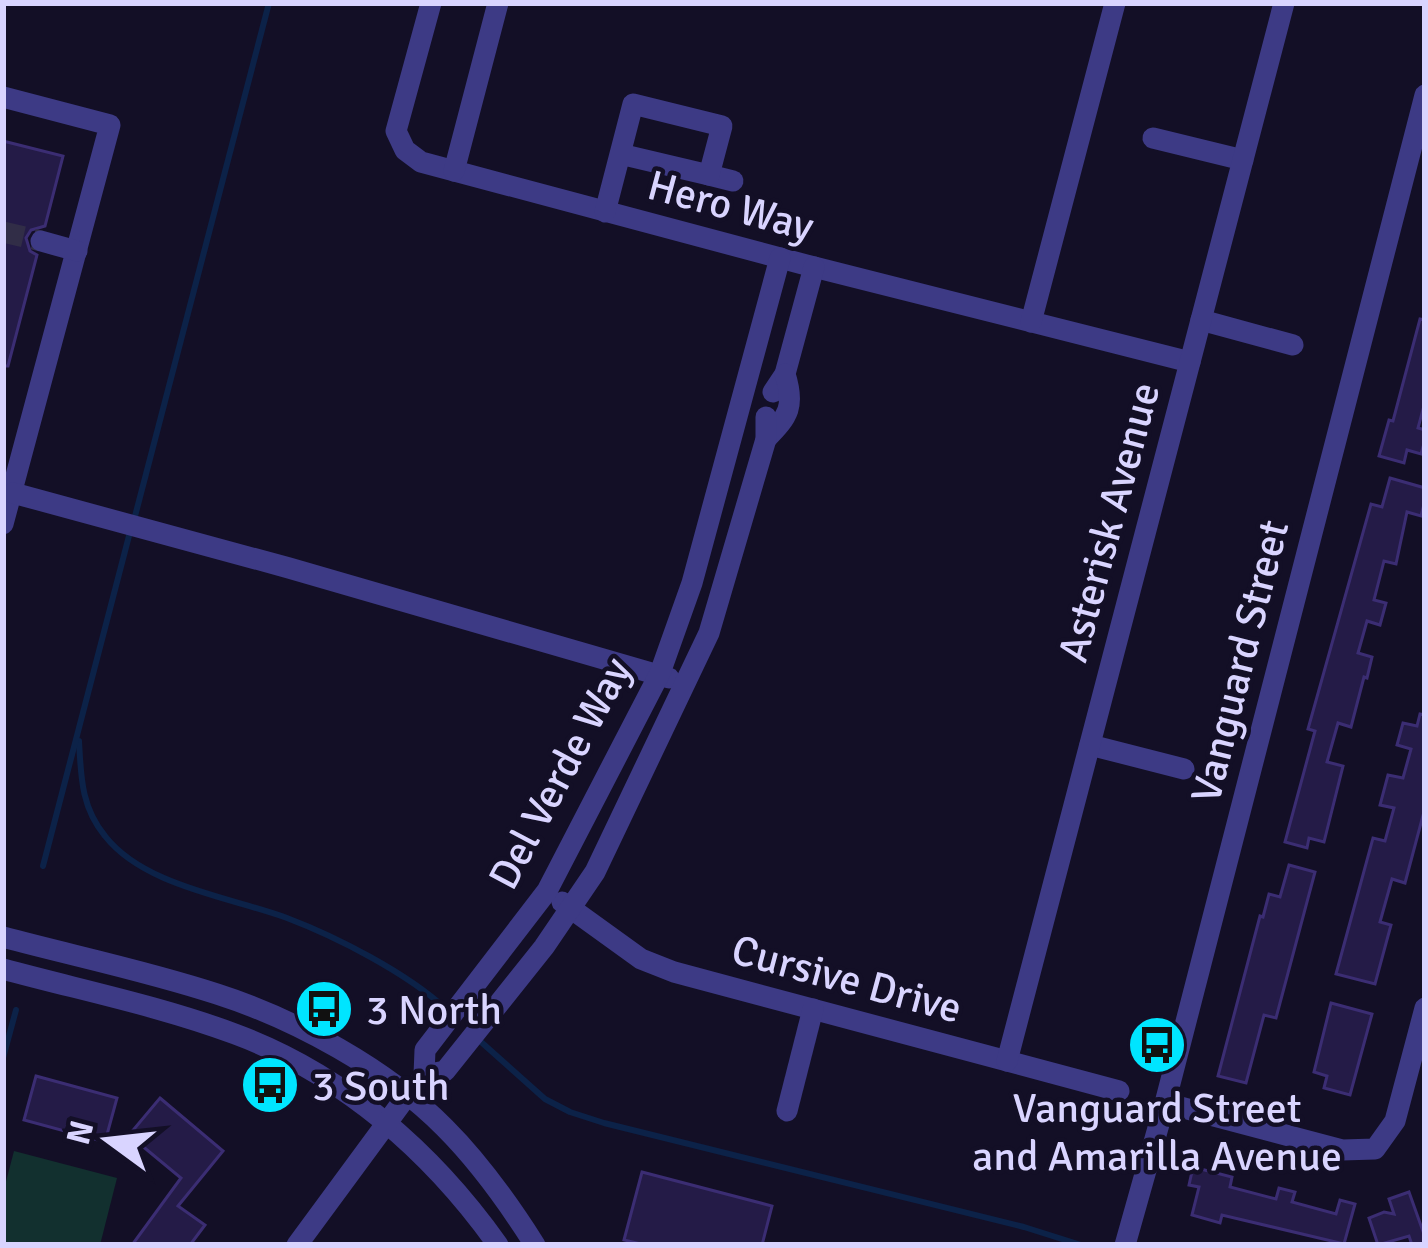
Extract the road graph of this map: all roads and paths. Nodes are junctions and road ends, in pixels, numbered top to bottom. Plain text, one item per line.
1 (430, 3) edge
2 (498, 3) edge
3 (1115, 3) edge
4 (1284, 3) edge
5 (3, 97) edge
6 (1423, 110) edge
7 (1153, 138) dead end
8 (620, 154) junction
9 (1243, 160) junction
10 (454, 171) junction
11 (709, 175) junction
12 (733, 181) dead end
13 (605, 212) junction
14 (41, 241) tunnel mouth
15 (77, 251) junction
16 (780, 258) junction
17 (814, 267) junction
18 (1201, 320) junction
19 (1031, 322) junction
20 (1293, 345) dead end
21 (1190, 362) junction
22 (766, 428) junction
23 (734, 430) junction
24 (14, 493) junction
25 (3, 524) edge
26 (660, 674) junction
27 (686, 687) junction
28 (1090, 745) junction
29 (1184, 769) dead end
30 (547, 891) junction
31 (570, 909) junction
32 (3, 937) edge
33 (3, 969) edge
34 (1425, 1008) edge
35 (813, 1009) junction
36 (1007, 1060) junction
37 (424, 1075) junction
38 (1119, 1090) dead end
39 (406, 1095) junction
40 (1165, 1102) junction
41 (787, 1111) dead end
42 (386, 1122) junction
43 (297, 1245) edge
44 (498, 1245) edge
45 (535, 1245) edge
46 (1125, 1245) edge

1 - 10 street, Hero Way
2 - 10 street
3 - 19 street
4 - 9 street, Asterisk Avenue
5 - 15 street
6 - 40 street, Vanguard Street
7 - 9 street
8 - 11 street
8 - 11 street
8 - 13 street
9 - 18 street, Asterisk Avenue
10 - 13 street, Hero Way
11 - 12 street
13 - 16 street, Hero Way
14 - 15 street
15 - 24 street
16 - 17 street, Hero Way
16 - 23 street, Del Verde Way
17 - 19 street, Hero Way
17 - 22 street, Del Verde Way
18 - 20 street
18 - 21 street, Asterisk Avenue
19 - 21 street, Hero Way
21 - 28 street, Asterisk Avenue
22 - 23 street
22 - 27 street, Del Verde Way
23 - 26 street, Del Verde Way
24 - 25 street
24 - 26 street
26 - 27 street
26 - 30 street, Del Verde Way
27 - 31 street, Del Verde Way
28 - 29 street
28 - 36 street, Asterisk Avenue
30 - 31 street, Cursive Drive
30 - 37 street, Del Verde Way
31 - 35 street, Cursive Drive
31 - 37 street, Del Verde Way
32 - 39 street
33 - 42 street
34 - 40 street
35 - 36 street, Cursive Drive
35 - 41 street
36 - 38 street, Cursive Drive
37 - 39 street
39 - 42 street
39 - 45 street
40 - 46 street, Vanguard Street
42 - 43 street
42 - 44 street

